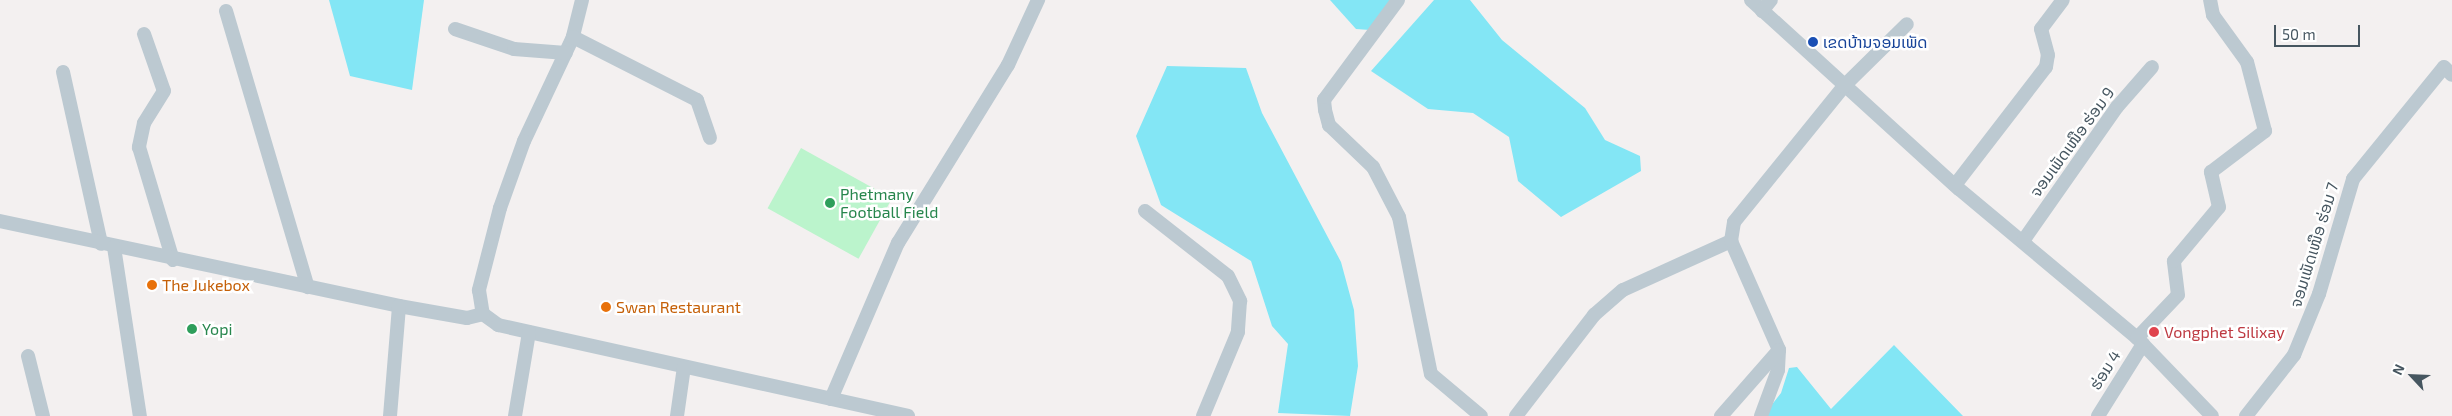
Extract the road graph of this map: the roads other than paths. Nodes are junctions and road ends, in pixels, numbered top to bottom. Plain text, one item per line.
1 (582, 0) edge
2 (1038, 0) edge
3 (1398, 0) edge
4 (1751, 0) edge
5 (2063, 0) edge
6 (2210, 0) edge
7 (1766, 5) edge
8 (226, 11) dead end
9 (1907, 24) dead end
10 (455, 29) dead end
11 (144, 34) dead end
12 (573, 37) junction
13 (566, 53) junction
14 (2152, 67) dead end
15 (2448, 71) edge
16 (63, 72) dead end
17 (1844, 86) junction
18 (710, 138) dead end
19 (1955, 185) junction
20 (1145, 211) dead end
21 (1, 218) edge
22 (1731, 241) junction
23 (2023, 241) junction
24 (107, 245) junction
25 (173, 260) junction
26 (308, 288) junction
27 (399, 306) junction
28 (483, 314) junction
29 (529, 332) junction
30 (2140, 341) junction
31 (1779, 350) junction
32 (28, 356) dead end
33 (684, 367) junction
34 (831, 399) junction
35 (43, 416) edge
36 (140, 416) edge
37 (390, 416) edge
38 (515, 416) edge
39 (676, 416) edge
40 (908, 416) edge
41 (1203, 416) edge
42 (1481, 416) edge
43 (1516, 416) edge
44 (1721, 416) edge
45 (1762, 416) edge
46 (2098, 416) edge
47 (2212, 416) edge
48 (2246, 416) edge

1 - 12 street
2 - 34 street
3 - 42 street
4 - 7 street
5 - 19 street
6 - 30 street, ຮ່ອມ 4
7 - 17 street
8 - 26 street
9 - 17 street
10 - 13 street
11 - 25 street
12 - 13 street
12 - 18 street
13 - 28 street
14 - 23 street, ຈອມເພັດເໜືອ ຮ່ອມ 9
15 - 48 street, ຈອມເພັດເໜືອ ຮ່ອມ 7
16 - 24 street
17 - 19 street
17 - 22 street
19 - 23 street
20 - 41 street
21 - 24 street
22 - 31 street
22 - 43 street
23 - 30 street
24 - 25 street
24 - 36 street
25 - 26 street
26 - 27 street
27 - 28 street
27 - 37 street
28 - 29 street
29 - 33 street
29 - 38 street
30 - 46 street, ຮ່ອມ 4
30 - 47 street
31 - 44 street
31 - 45 street
32 - 35 street
33 - 34 street
33 - 39 street
34 - 40 street

